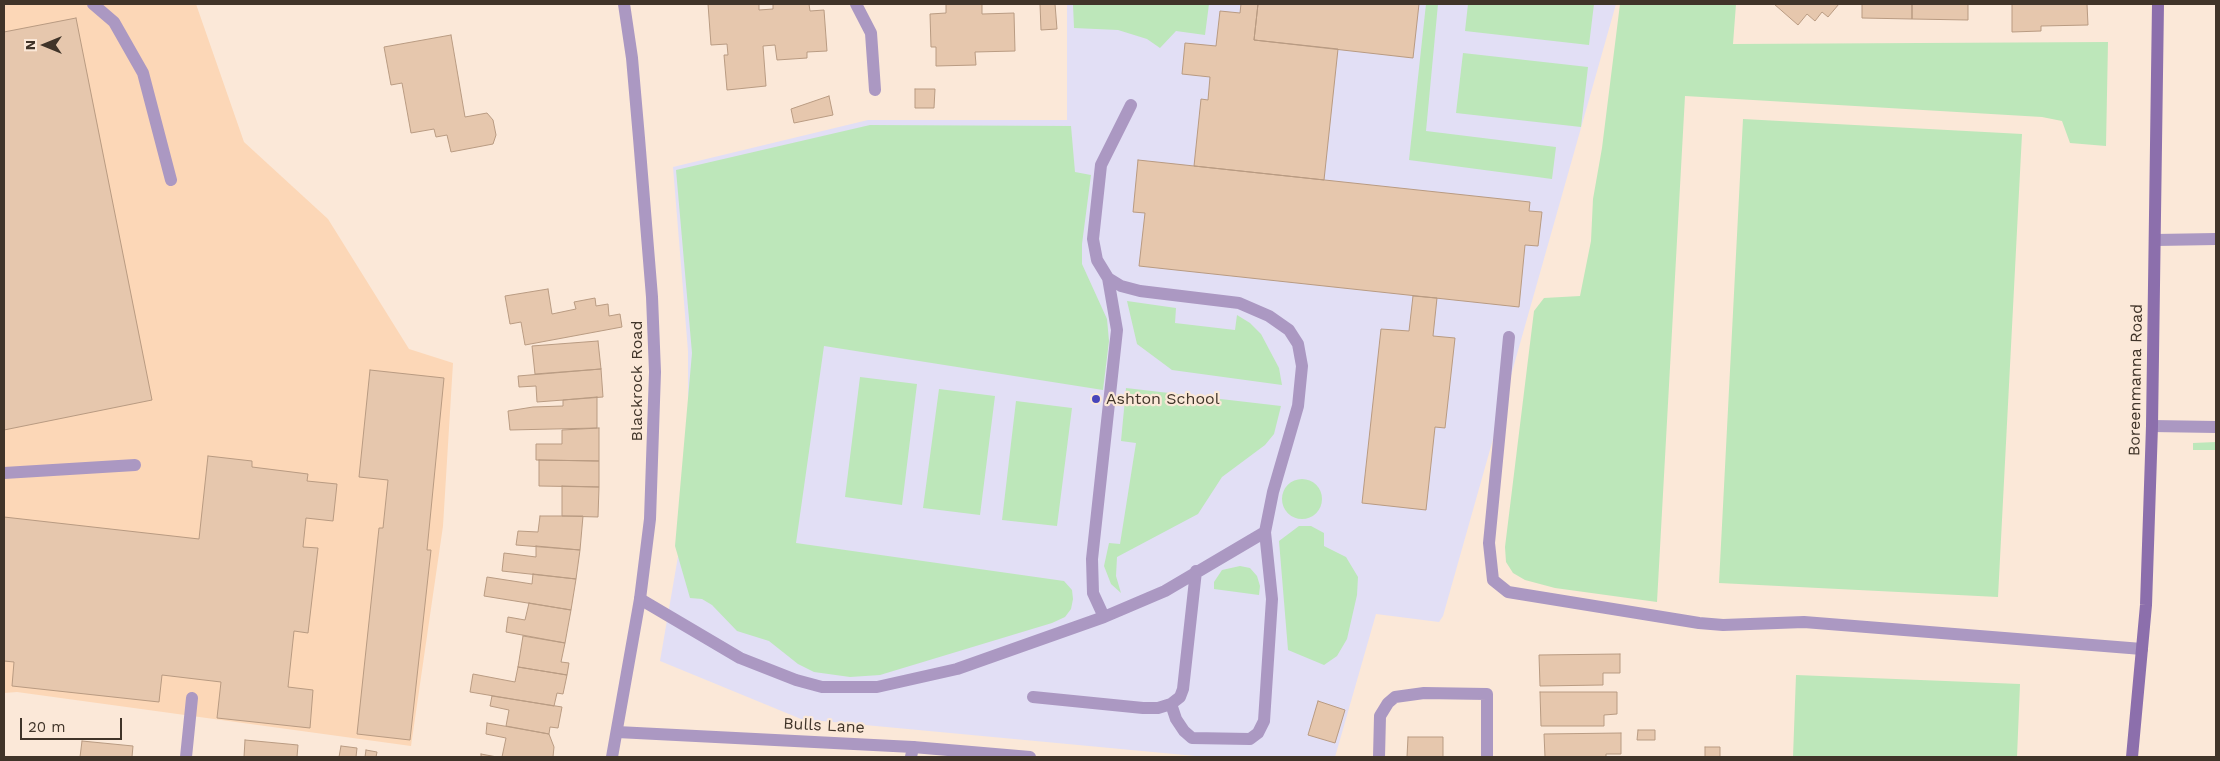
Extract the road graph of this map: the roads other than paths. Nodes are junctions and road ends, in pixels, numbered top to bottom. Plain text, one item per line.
1 (93, 4) edge
2 (624, 4) edge
3 (856, 4) edge
4 (2158, 4) edge
5 (875, 90) dead end
6 (1131, 105) dead end
7 (171, 180) dead end
8 (2216, 239) edge
9 (2156, 240) junction
10 (1108, 278) junction
11 (1509, 337) dead end
12 (2152, 426) junction
13 (2216, 426) edge
14 (135, 465) dead end
15 (4, 473) edge
16 (1265, 532) junction
17 (1196, 571) junction
18 (640, 599) junction
19 (1104, 617) junction
20 (2142, 649) junction
21 (1033, 697) dead end
22 (192, 698) dead end
23 (1171, 704) junction
24 (617, 732) junction
25 (912, 752) edge
26 (186, 757) edge
27 (612, 757) edge
28 (1030, 757) edge
29 (1378, 757) edge
30 (1487, 757) edge
31 (2132, 757) edge

1 - 7 street
2 - 18 street, Blackrock Road
3 - 5 street
4 - 9 main road, Boreenmanna Road
6 - 10 street
8 - 9 street
9 - 12 main road, Boreenmanna Road
10 - 16 street
10 - 19 street
11 - 20 street
12 - 13 street
12 - 20 main road, Boreenmanna Road
14 - 15 street
16 - 17 street
16 - 23 street
17 - 19 street
17 - 23 street
18 - 19 street
18 - 24 street, Blackrock Road
20 - 31 main road, Boreenmanna Road
21 - 23 street
22 - 26 street
24 - 25 street, Bulls Lane
24 - 27 street, Blackrock Road
25 - 28 street, Bulls Lane
29 - 30 street

